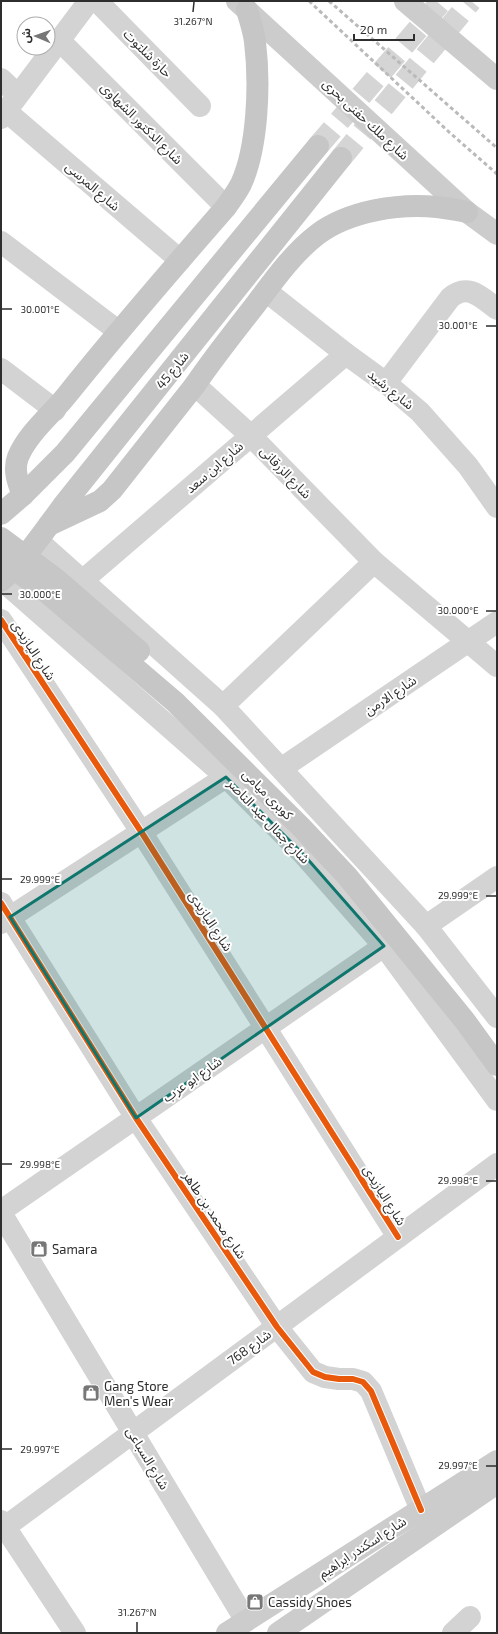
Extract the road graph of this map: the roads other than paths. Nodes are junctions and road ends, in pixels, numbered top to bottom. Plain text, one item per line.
1 (89, 1) edge
2 (97, 1) edge
3 (405, 1) edge
4 (242, 5) edge
5 (58, 40) junction
6 (1, 79) edge
7 (497, 79) edge
8 (200, 106) dead end
9 (8, 108) edge
10 (318, 146) tunnel mouth
11 (342, 158) tunnel mouth
12 (226, 207) junction
13 (467, 212) junction
14 (497, 234) edge
15 (1, 242) edge
16 (180, 260) junction
17 (266, 291) junction
18 (497, 310) edge
19 (118, 331) junction
20 (346, 354) junction
21 (1, 369) edge
22 (386, 383) junction
23 (196, 385) junction
24 (55, 410) junction
25 (250, 435) junction
26 (23, 495) junction
27 (497, 507) edge
28 (1, 514) edge
29 (43, 533) junction
30 (1, 538) edge
31 (374, 562) junction
32 (1, 574) edge
33 (82, 581) junction
34 (1, 620) edge
35 (497, 622) edge
36 (468, 642) junction
37 (497, 666) edge
38 (223, 706) junction
39 (282, 768) junction
40 (226, 777) junction
41 (142, 833) junction
42 (497, 878) edge
43 (4, 914) edge
44 (426, 926) junction
45 (384, 946) junction
46 (497, 1017) edge
47 (266, 1028) junction
48 (497, 1040) edge
49 (497, 1065) edge
50 (497, 1100) edge
51 (136, 1118) junction
52 (497, 1164) edge
53 (1, 1212) edge
54 (398, 1237) junction
55 (277, 1327) junction
56 (133, 1433) junction
57 (497, 1461) edge
58 (497, 1483) edge
59 (421, 1510) junction
60 (2, 1526) edge
61 (470, 1617) dead end
62 (246, 1621) junction
63 (75, 1633) edge
64 (227, 1633) edge
65 (278, 1633) edge
66 (453, 1633) edge

1 - 5 street
2 - 8 street, حارة شلتوت
3 - 7 street
4 - 12 main road
4 - 13 street, شارع ملك حفنى بحرى
5 - 9 street
5 - 12 street, شارع الدكتور الشهاوى
6 - 9 street, شارع المرسى
9 - 16 street, شارع المرسى
10 - 26 main road
11 - 29 main road, شارع 45
12 - 16 main road
13 - 14 street, شارع ملك حفنى بحرى
13 - 17 main road
15 - 19 street
16 - 19 main road
17 - 20 street, شارع رشيد
17 - 23 main road
18 - 22 street
19 - 24 main road
20 - 22 street, شارع رشيد
20 - 25 street, شارع ابن سعد
21 - 24 street
22 - 27 street, شارع رشيد
23 - 25 street, شارع الزرقانى
23 - 29 main road
24 - 26 main road
25 - 31 street, شارع الزرقانى
25 - 33 street, شارع ابن سعد
26 - 28 main road
29 - 32 main road, شارع 45
29 - 33 street
30 - 48 main road, كوبرى ميامى, bridge
31 - 36 street, شارع الزرقانى
31 - 38 street
32 - 40 street, شارع جمال عبد الناصر
32 - 49 main road, كوبرى ميامى, bridge
33 - 38 street
34 - 41 street, شارع اليازيدى
35 - 36 street, شارع الارمن
36 - 37 street, شارع الزرقانى
36 - 39 street, شارع الارمن
38 - 39 street
39 - 44 street
40 - 41 street
40 - 45 street, شارع جمال عبد الناصر
41 - 43 street
41 - 47 street, شارع اليازيدى
42 - 44 street
43 - 51 street, شارع محمد بن طاهر
44 - 46 street
45 - 47 street, شارع ابو عرب
45 - 50 street, شارع جمال عبد الناصر
47 - 51 street, شارع ابو عرب
47 - 54 street, شارع اليازيدى
51 - 53 street, شارع ابو عرب
51 - 55 street, شارع محمد بن طاهر
52 - 54 street, شارع 768
53 - 56 street, شارع السباعى
54 - 55 street, شارع 768
55 - 56 street, شارع 768
55 - 59 street, شارع محمد بن طاهر
56 - 60 street, شارع 768
56 - 62 street, شارع السباعى
57 - 59 street, شارع اسكندر ابراهيم
58 - 65 street, شارع اسكندر ابراهيم
59 - 62 street, شارع اسكندر ابراهيم
60 - 63 street
61 - 66 street
62 - 64 street, شارع اسكندر ابراهيم

